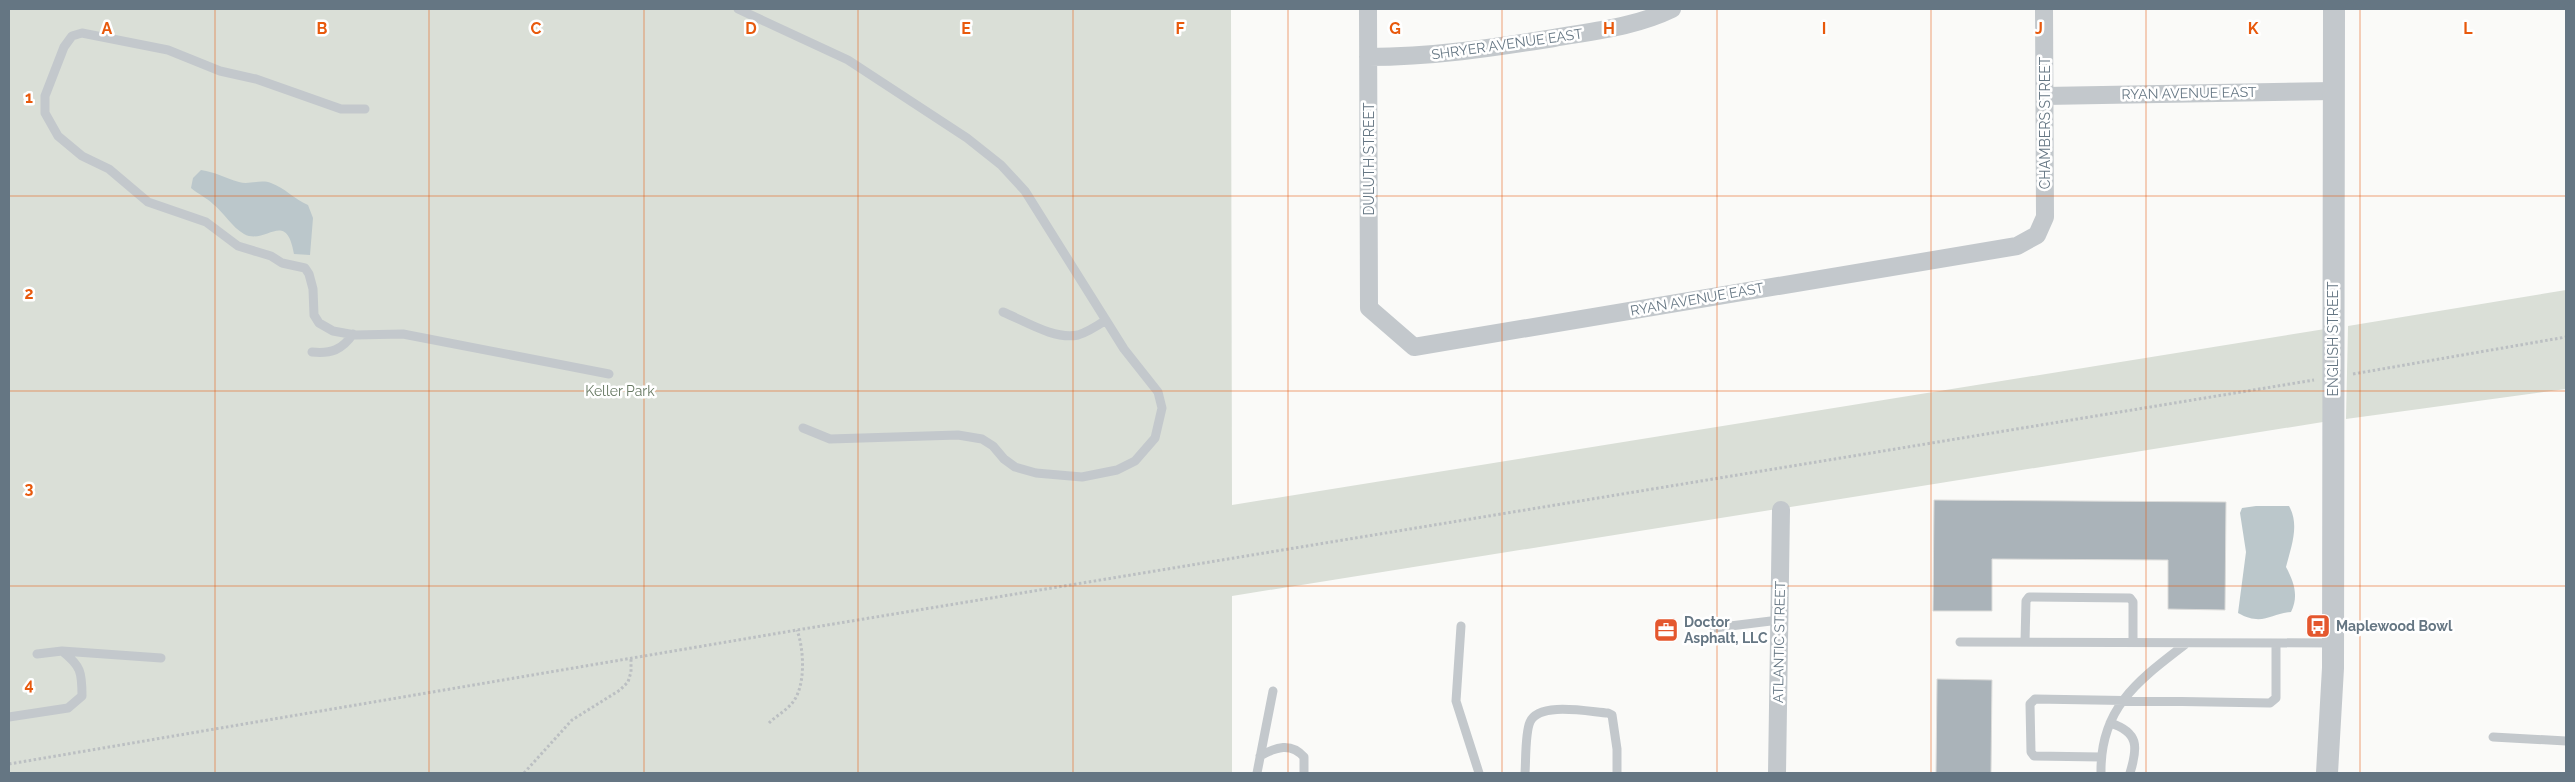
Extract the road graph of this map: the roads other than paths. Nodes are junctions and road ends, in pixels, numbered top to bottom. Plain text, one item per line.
1 (738, 9) edge
2 (1368, 9) edge
3 (1672, 9) edge
4 (2044, 9) edge
5 (2334, 9) edge
6 (1368, 57) junction
7 (2334, 91) junction
8 (2044, 96) junction
9 (365, 109) dead end
10 (2036, 235) joint
11 (1369, 308) joint
12 (1003, 312) dead end
13 (1106, 320) junction
14 (352, 334) junction
15 (312, 352) dead end
16 (609, 374) dead end
17 (803, 428) dead end
18 (1781, 510) dead end
19 (1779, 620) junction
20 (1461, 626) dead end
21 (1714, 628) dead end
22 (1960, 642) dead end
23 (2025, 642) junction
24 (2133, 642) junction
25 (2276, 642) junction
26 (2333, 642) junction
27 (2187, 643) junction
28 (62, 651) junction
29 (37, 654) dead end
30 (161, 658) dead end
31 (2333, 668) junction
32 (1273, 691) dead end
33 (2120, 701) junction
34 (9, 717) edge
35 (2110, 723) junction
36 (2493, 738) dead end
37 (2566, 741) edge
38 (1260, 756) junction
39 (2101, 757) junction
40 (1257, 773) edge
41 (1304, 773) edge
42 (1479, 773) edge
43 (1525, 773) edge
44 (1617, 773) edge
45 (1777, 773) edge
46 (2101, 773) edge
47 (2130, 773) edge
48 (2327, 773) edge
49 (2342, 773) edge

1 - 13 lane
2 - 6 street, DULUTH STREET
3 - 6 street, SHRYER AVENUE EAST
4 - 8 street, CHAMBERS STREET
5 - 7 street, ENGLISH STREET
6 - 11 street, DULUTH STREET
7 - 8 street, RYAN AVENUE EAST
7 - 26 street, ENGLISH STREET
8 - 10 street, CHAMBERS STREET
9 - 14 lane
10 - 11 street, RYAN AVENUE EAST
12 - 13 lane
13 - 17 lane
14 - 15 lane
14 - 16 lane
18 - 19 street, ATLANTIC STREET
19 - 21 lane
19 - 45 street, ATLANTIC STREET
20 - 42 lane
22 - 23 lane
23 - 24 lane
23 - 24 lane
24 - 27 lane
25 - 26 lane
25 - 27 lane
25 - 33 lane
26 - 31 street, ENGLISH STREET
27 - 33 lane
28 - 29 lane
28 - 30 lane
28 - 34 lane
31 - 48 street, ENGLISH STREET
31 - 49 street, ENGLISH STREET
32 - 38 lane
33 - 35 lane
33 - 39 lane
35 - 39 lane
35 - 47 lane
36 - 37 lane
38 - 40 lane
38 - 41 lane
39 - 46 lane
43 - 44 lane

